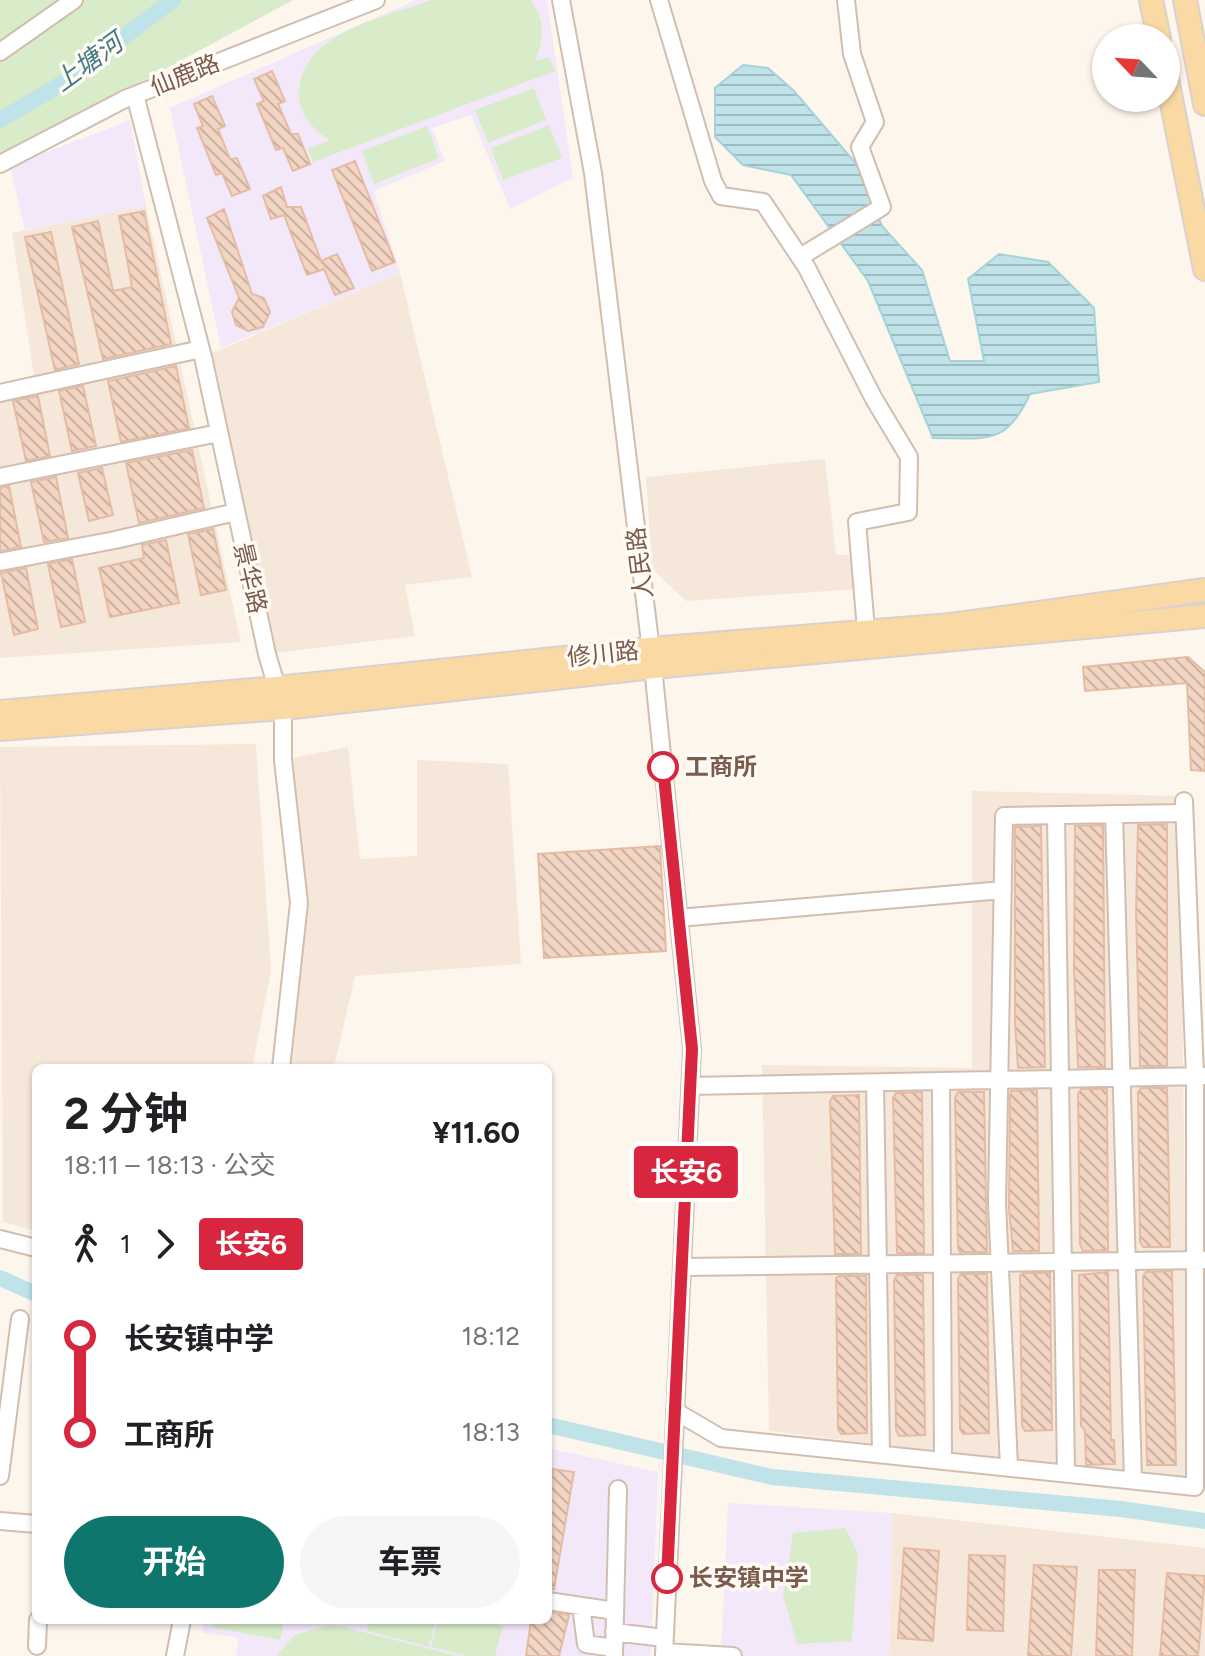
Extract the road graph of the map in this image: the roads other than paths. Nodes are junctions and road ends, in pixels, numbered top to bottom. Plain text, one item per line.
1 (74, 0) edge
2 (376, 0) edge
3 (561, 0) edge
4 (659, 0) edge
5 (846, 0) edge
6 (1151, 0) edge
7 (1185, 0) edge
8 (1156, 24) edge
9 (0, 52) edge
10 (135, 95) junction
11 (1205, 104) edge
12 (1174, 112) edge
13 (0, 164) edge
14 (800, 257) junction
15 (1205, 269) edge
16 (201, 349) junction
17 (0, 393) edge
18 (219, 433) junction
19 (0, 477) edge
20 (236, 512) junction
21 (0, 562) edge
22 (1205, 590) edge
23 (1205, 616) edge
24 (867, 639) junction
25 (652, 658) junction
26 (280, 698) junction
27 (0, 712) edge
28 (0, 729) edge
29 (1114, 814) junction
30 (1056, 815) junction
31 (1003, 890) junction
32 (678, 918) junction
33 (281, 1064) edge
34 (1200, 1076) edge
35 (1122, 1078) junction
36 (1060, 1080) junction
37 (1000, 1081) junction
38 (941, 1083) junction
39 (875, 1084) junction
40 (690, 1086) junction
41 (0, 1239) edge
42 (32, 1247) edge
43 (1201, 1260) edge
44 (1127, 1261) junction
45 (1063, 1262) junction
46 (1000, 1263) junction
47 (942, 1264) junction
48 (878, 1265) junction
49 (682, 1267) junction
50 (20, 1319) dead end
51 (675, 1415) junction
52 (881, 1454) junction
53 (943, 1460) junction
54 (1009, 1467) junction
55 (1066, 1473) junction
56 (0, 1476) edge
57 (1133, 1480) junction
58 (618, 1489) dead end
59 (0, 1521) edge
60 (32, 1524) edge
61 (552, 1602) edge
62 (581, 1606) junction
63 (615, 1611) junction
64 (38, 1624) edge
65 (181, 1624) edge
66 (614, 1645) edge
67 (37, 1646) dead end
68 (664, 1649) edge
69 (175, 1656) edge
70 (733, 1656) edge

1 - 9 street
2 - 10 street, 仙鹿路
3 - 25 street, 人民路
4 - 14 street
5 - 14 street
6 - 8 main road
7 - 11 main road
10 - 13 street, 仙鹿路
10 - 16 street, 景华路
12 - 15 main road
14 - 24 street
16 - 17 street
16 - 18 street, 景华路
18 - 19 street
18 - 20 street, 景华路
20 - 21 street
20 - 26 street, 景华路
22 - 24 main road, 修川路
23 - 24 main road, 修川路
24 - 25 main road, 修川路
25 - 26 main road, 修川路
25 - 32 street, 人民路
26 - 27 main road, 修川路
26 - 28 main road, 修川路
26 - 33 street, 景华路
29 - 30 street
29 - 34 street
29 - 35 street
30 - 31 street
30 - 36 street
31 - 32 street
31 - 37 street
32 - 40 street, 人民路
34 - 35 street
34 - 43 street
35 - 36 street
35 - 44 street
36 - 37 street
36 - 45 street
37 - 38 street
37 - 46 street
38 - 39 street
38 - 47 street
39 - 40 street
39 - 48 street
40 - 49 street, 人民路
41 - 42 street
43 - 44 street
43 - 57 street
44 - 45 street
44 - 57 street
45 - 46 street
45 - 55 street
46 - 47 street
46 - 54 street
47 - 48 street
47 - 53 street
48 - 49 street
48 - 52 street
49 - 51 street, 人民路
50 - 56 street
51 - 52 street
51 - 68 street, 人民路
52 - 53 street
53 - 54 street
54 - 55 street
55 - 57 street
58 - 63 street
59 - 60 street
61 - 62 street
62 - 63 street
62 - 66 street
63 - 66 street
64 - 67 street
65 - 69 street
66 - 68 street
68 - 70 street

